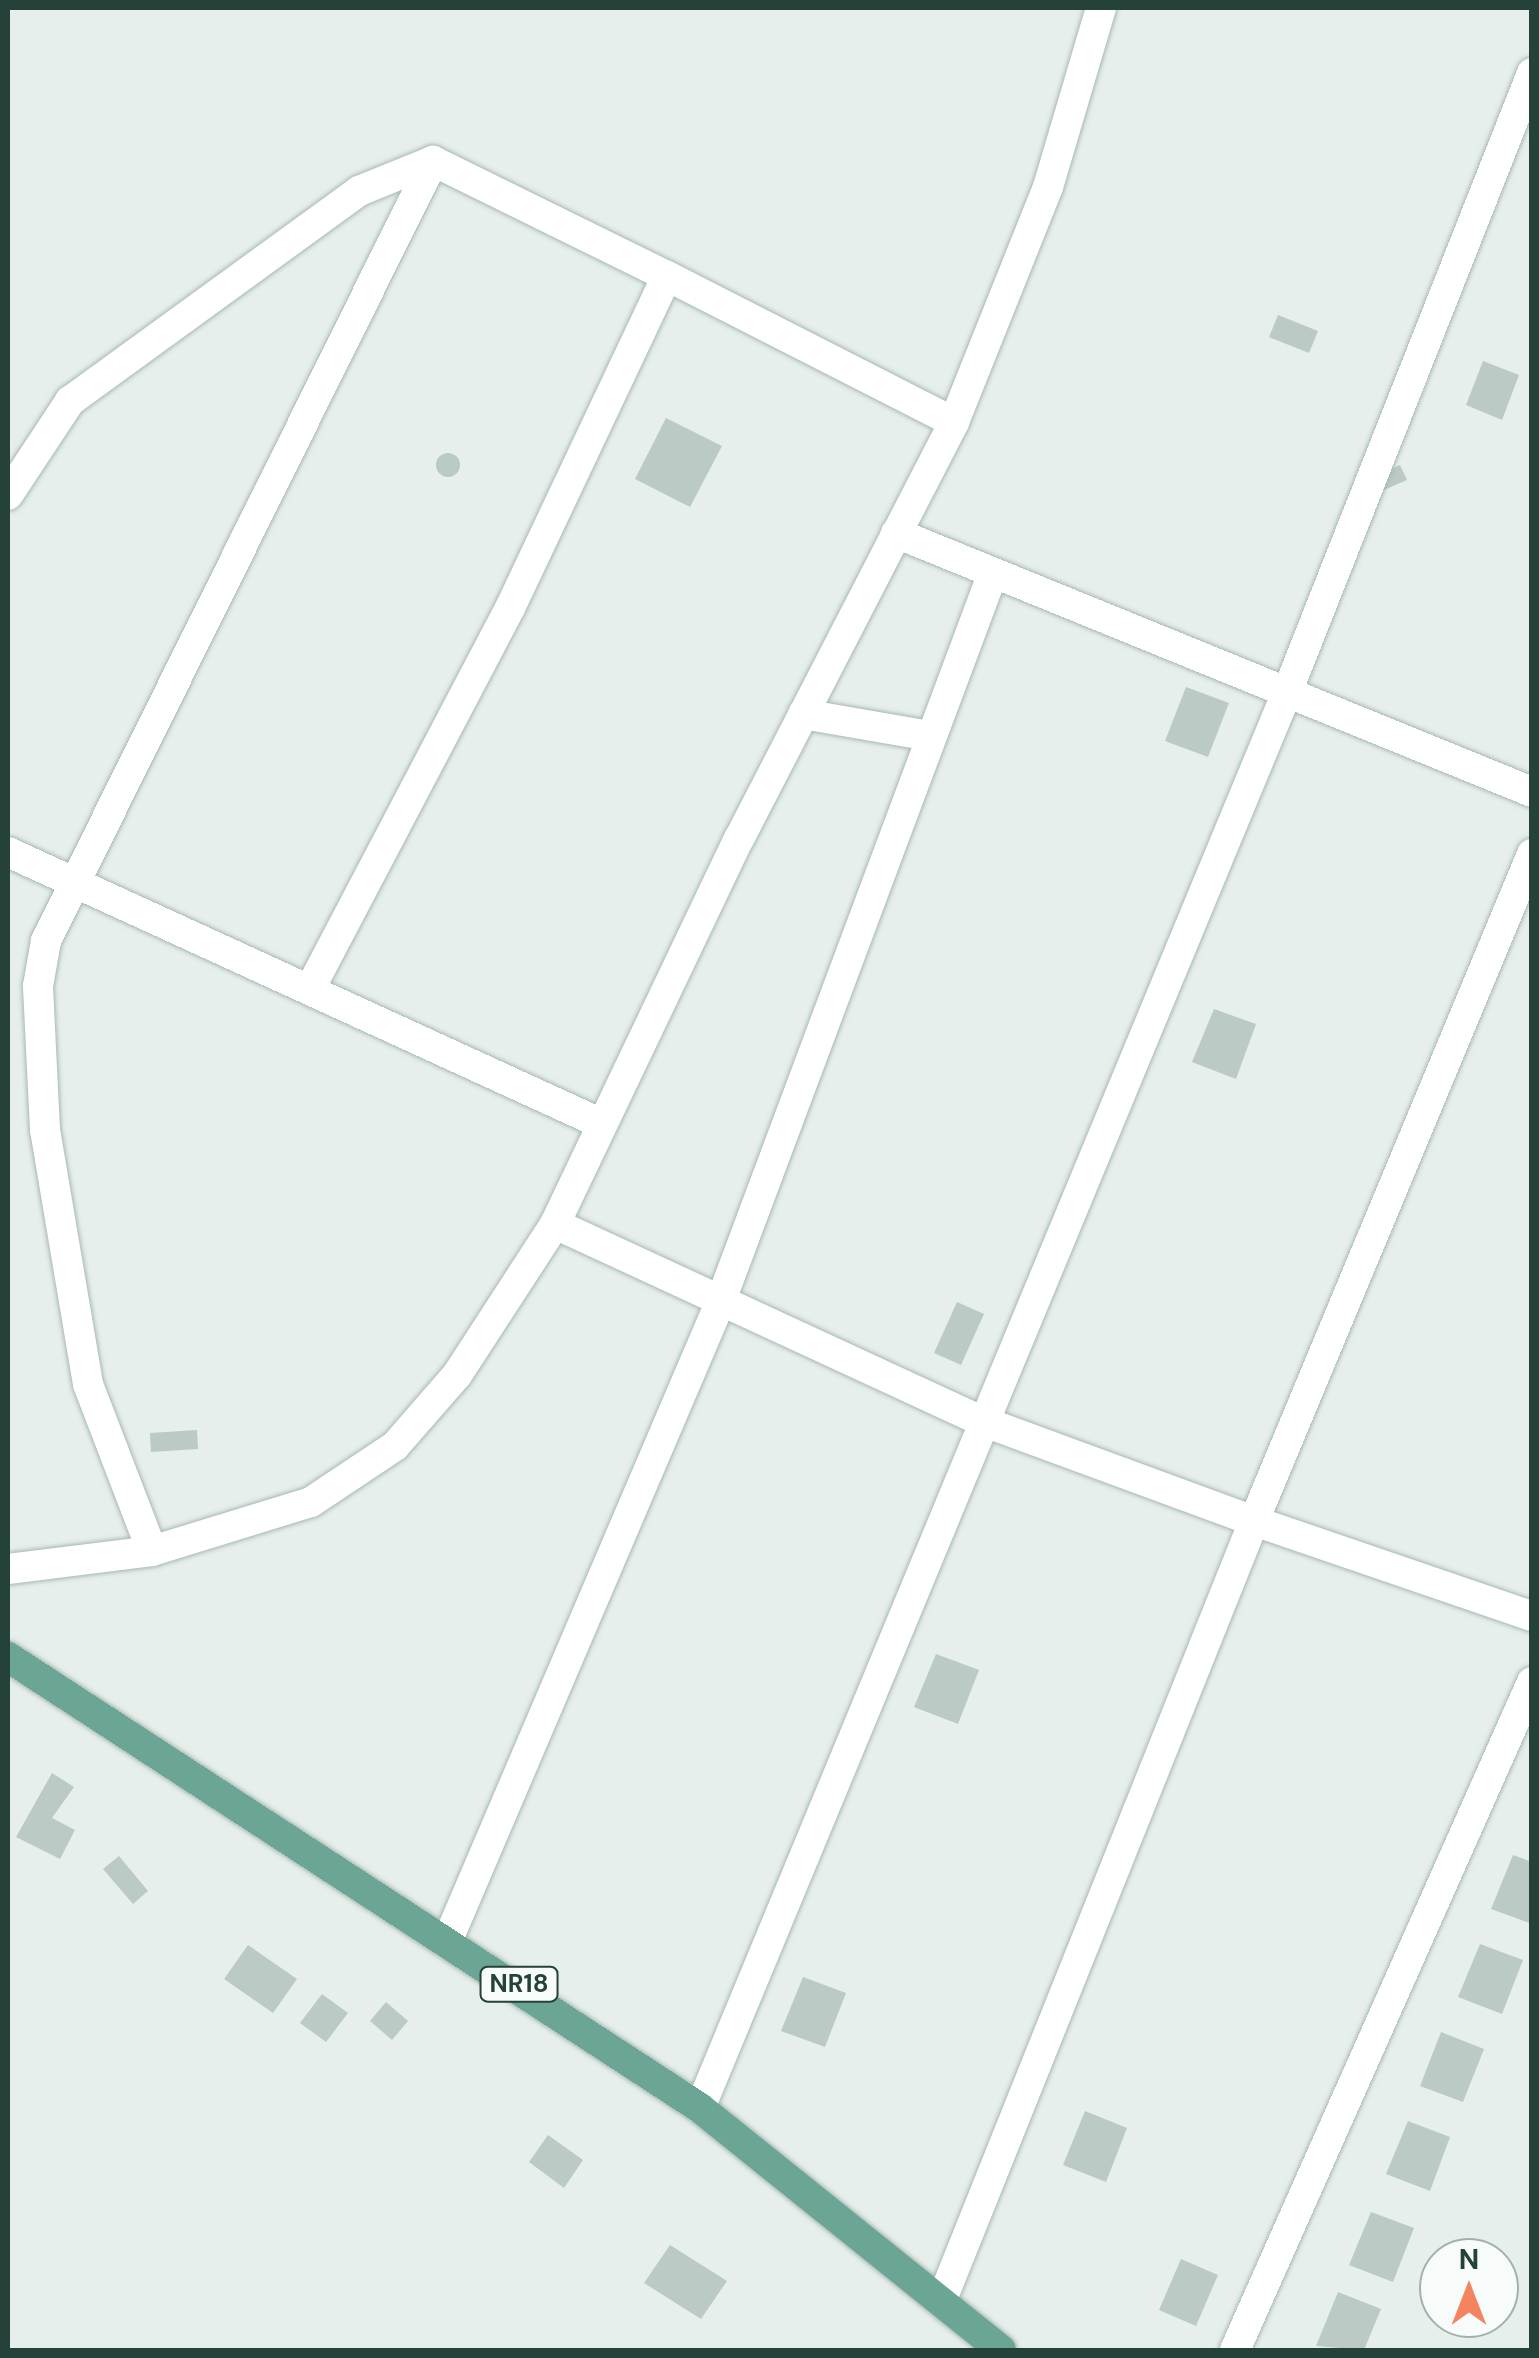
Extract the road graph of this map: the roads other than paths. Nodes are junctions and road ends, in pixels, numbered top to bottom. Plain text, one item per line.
1 (1101, 8) edge
2 (1532, 73) edge
3 (433, 160) junction
4 (667, 276) junction
5 (954, 422) junction
6 (8, 495) edge
7 (896, 533) junction
8 (993, 573) junction
9 (1286, 695) junction
10 (803, 714) junction
11 (931, 736) junction
12 (1532, 792) edge
13 (8, 852) edge
14 (1532, 854) edge
15 (70, 880) junction
16 (310, 988) junction
17 (602, 1124) junction
18 (556, 1224) junction
19 (720, 1303) junction
20 (982, 1421) junction
21 (1254, 1522) junction
22 (152, 1551) junction
23 (8, 1569) edge
24 (1532, 1616) edge
25 (8, 1657) edge
26 (1532, 1682) edge
27 (449, 1937) junction
28 (700, 2108) junction
29 (943, 2297) junction
30 (1001, 2350) edge
31 (1234, 2350) edge

1 - 5 street
2 - 9 street
3 - 4 street
3 - 6 street
3 - 15 street
4 - 5 street
4 - 16 street
5 - 7 street
7 - 8 street
7 - 10 street
8 - 9 street
8 - 11 street
9 - 12 street
9 - 20 street
10 - 11 street
10 - 17 street
11 - 19 street
13 - 15 street
14 - 21 street
15 - 16 street
15 - 22 street
16 - 17 street
17 - 18 street
18 - 19 street
18 - 22 street
19 - 20 street
19 - 27 street
20 - 21 street
20 - 28 street
21 - 24 street
21 - 29 street
22 - 23 street
25 - 27 main road, NR18
26 - 31 street
27 - 28 main road, NR18
28 - 29 main road, NR18
29 - 30 main road, NR18

